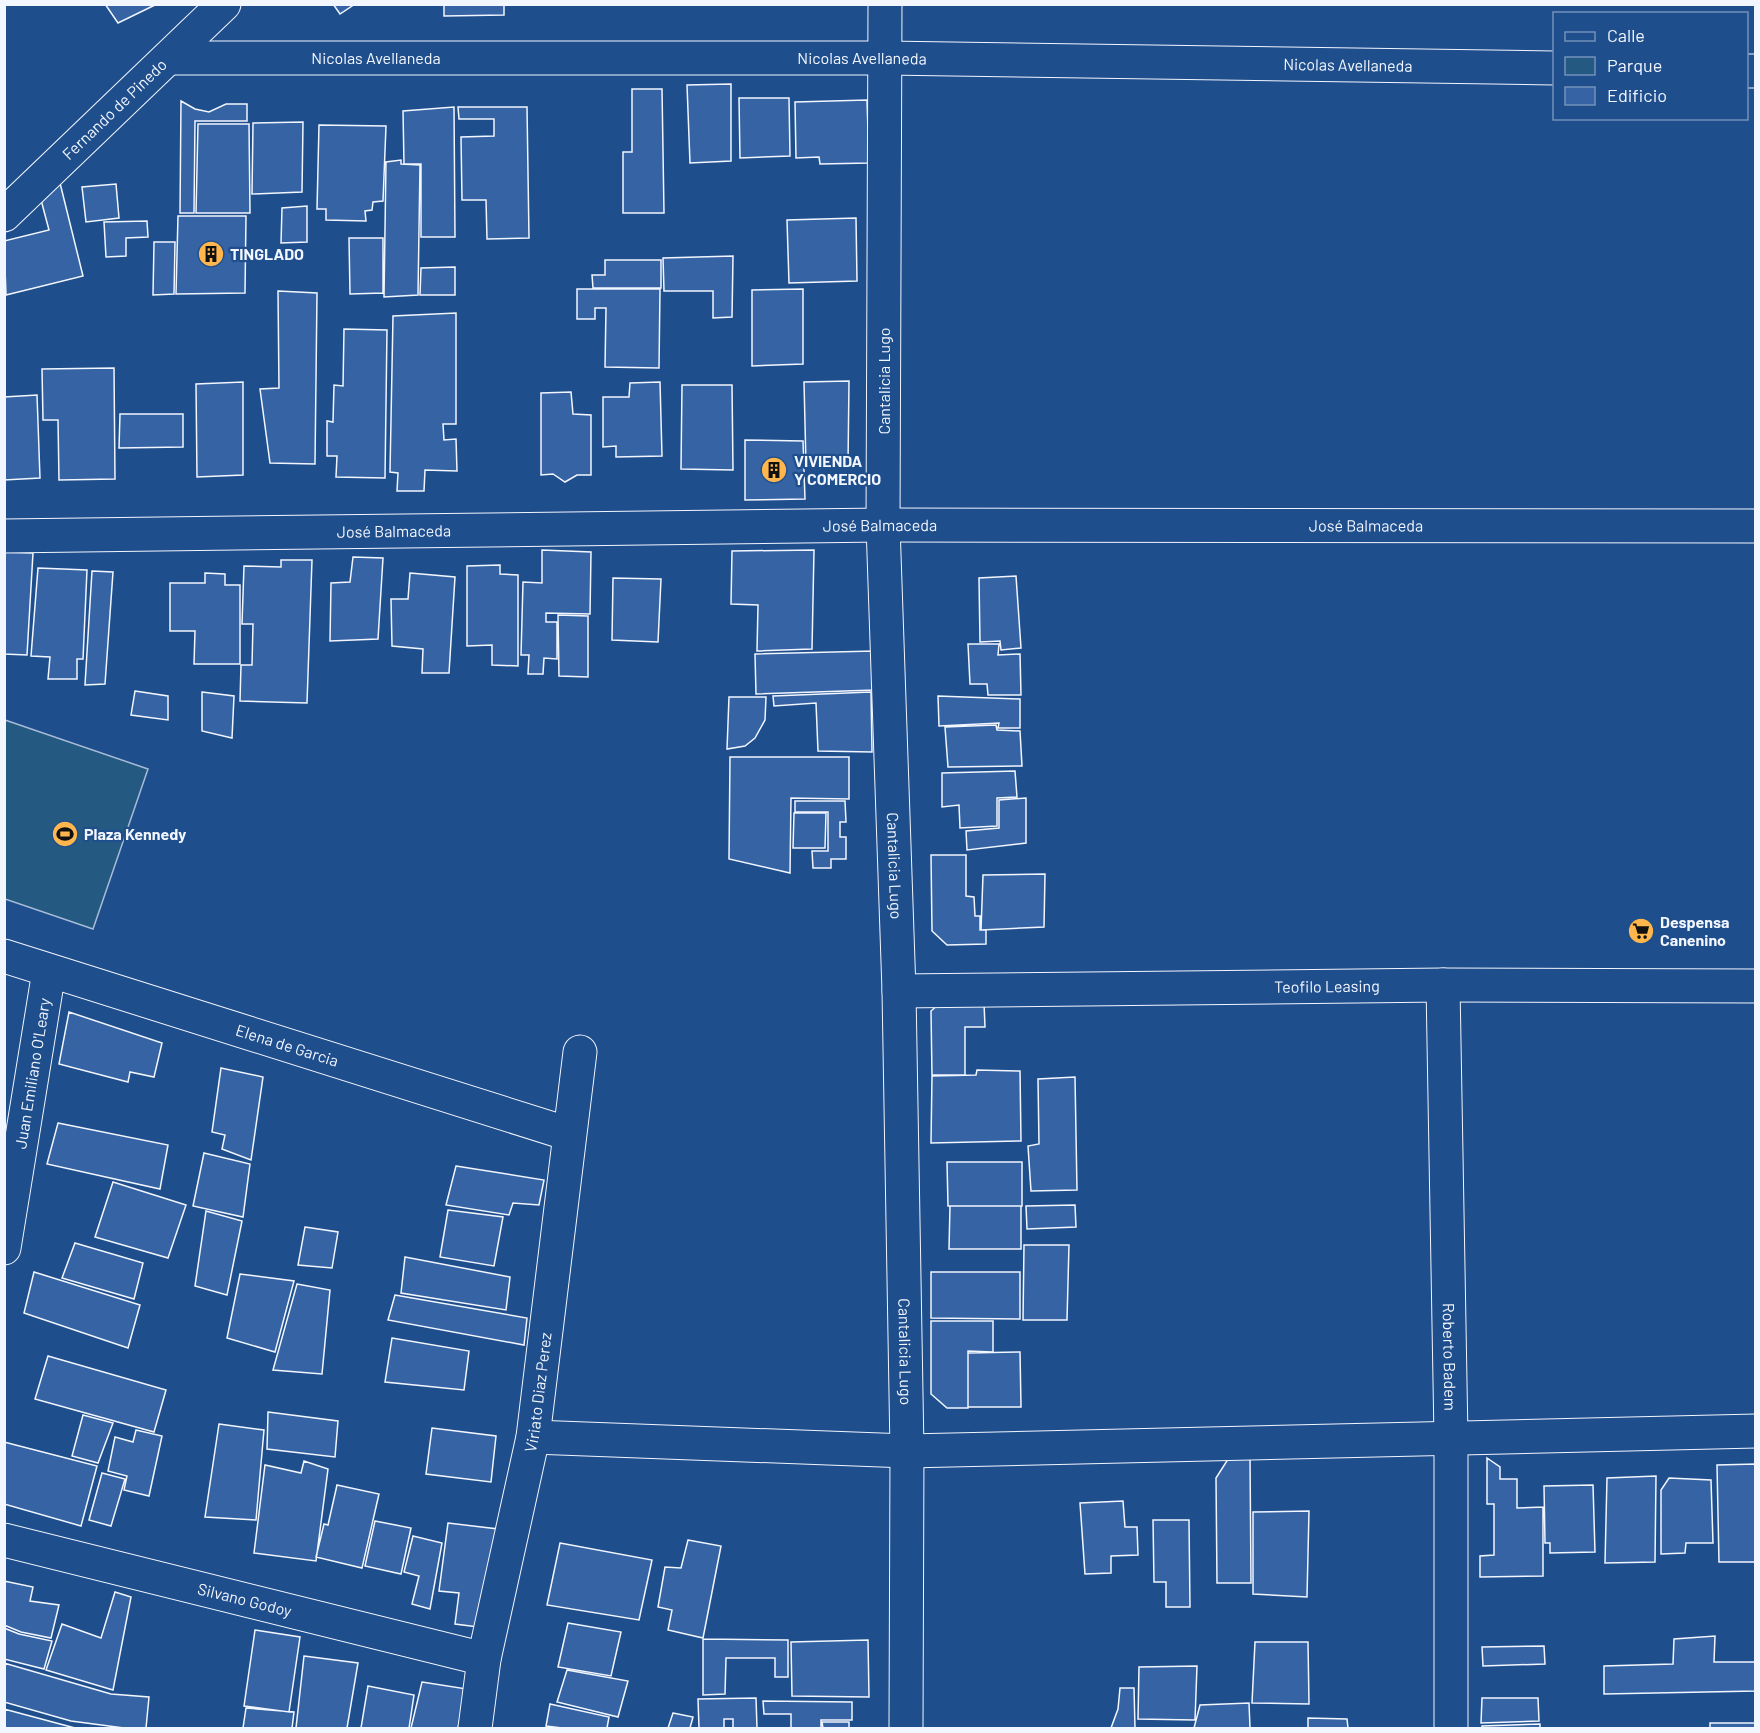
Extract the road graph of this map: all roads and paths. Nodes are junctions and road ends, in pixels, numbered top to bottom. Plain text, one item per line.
1 (224, 4) edge
2 (885, 4) edge
3 (169, 58) junction
4 (886, 58) junction
5 (1553, 68) edge
6 (4, 215) edge
7 (883, 525) junction
8 (1755, 526) edge
9 (4, 536) edge
10 (4, 956) edge
11 (49, 971) junction
12 (1443, 985) junction
13 (1755, 986) edge
14 (899, 992) junction
15 (580, 1052) dead end
16 (569, 1134) junction
17 (4, 1248) edge
18 (1755, 1431) edge
19 (533, 1437) junction
20 (1451, 1438) junction
21 (907, 1451) junction
22 (4, 1540) edge
23 (484, 1659) junction
24 (476, 1728) edge
25 (906, 1728) edge
26 (1451, 1728) edge

1 - 3 street, Fernando de Pinedo
2 - 4 street, Cantalicia Lugo
3 - 4 street, Nicolas Avellaneda
3 - 6 street, Fernando de Pinedo
4 - 5 street, Nicolas Avellaneda
4 - 7 street, Cantalicia Lugo
7 - 8 street, José Balmaceda
7 - 9 street, José Balmaceda
7 - 14 street, Cantalicia Lugo
10 - 11 street, Elena de Garcia
11 - 16 street, Elena de Garcia
11 - 17 street, Juan Emiliano O'Leary
12 - 13 street, Teofilo Leasing
12 - 14 street, Teofilo Leasing
12 - 20 street, Roberto Badem
14 - 21 street, Cantalicia Lugo
15 - 16 street, Viriato Diaz Perez
16 - 19 street, Viriato Diaz Perez
18 - 20 street
19 - 21 street
19 - 23 street, Viriato Diaz Perez
20 - 21 street
20 - 26 street, Roberto Badem
21 - 25 street, Cantalicia Lugo
22 - 23 street, Silvano Godoy
23 - 24 street, Viriato Diaz Perez

